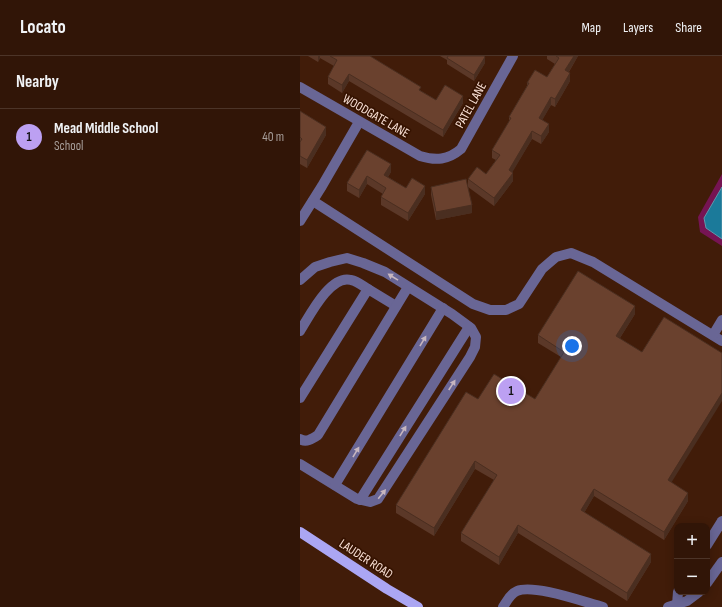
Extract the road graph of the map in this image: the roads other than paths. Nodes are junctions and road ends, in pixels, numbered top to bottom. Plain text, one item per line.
1 (513, 56) edge
2 (300, 87) edge
3 (359, 122) junction
4 (443, 159) joint
5 (313, 201) junction
6 (300, 221) edge
7 (300, 280) edge
8 (408, 287) junction
9 (368, 289) junction
10 (396, 306) junction
11 (443, 308) junction
12 (722, 320) edge
13 (469, 327) junction
14 (300, 331) edge
15 (713, 335) junction
16 (722, 341) edge
17 (300, 398) edge
18 (300, 439) edge
19 (300, 464) edge
20 (336, 485) junction
21 (360, 500) junction
22 (722, 521) edge
23 (300, 532) edge
24 (710, 540) edge
25 (722, 562) edge
26 (710, 579) edge
27 (677, 595) edge
28 (695, 595) edge
29 (673, 606) edge
30 (418, 607) edge
31 (503, 607) edge
32 (603, 607) edge

1 - 4 street, PATEL LANE
2 - 3 street, WOODGATE LANE
3 - 4 street, WOODGATE LANE
3 - 5 street
5 - 6 street
5 - 15 street
8 -> 7 street
8 - 10 street
8 - 11 street
9 - 10 street
9 - 14 street
9 - 17 street
10 - 18 street
11 - 13 street
20 -> 11 street
12 - 15 street
21 -> 13 street
21 -> 13 street
15 - 16 street
19 - 20 street
20 - 21 street
22 - 24 street
23 - 30 main road, LAUDER ROAD
25 - 26 street
27 - 29 street
28 - 29 street
31 - 32 street

